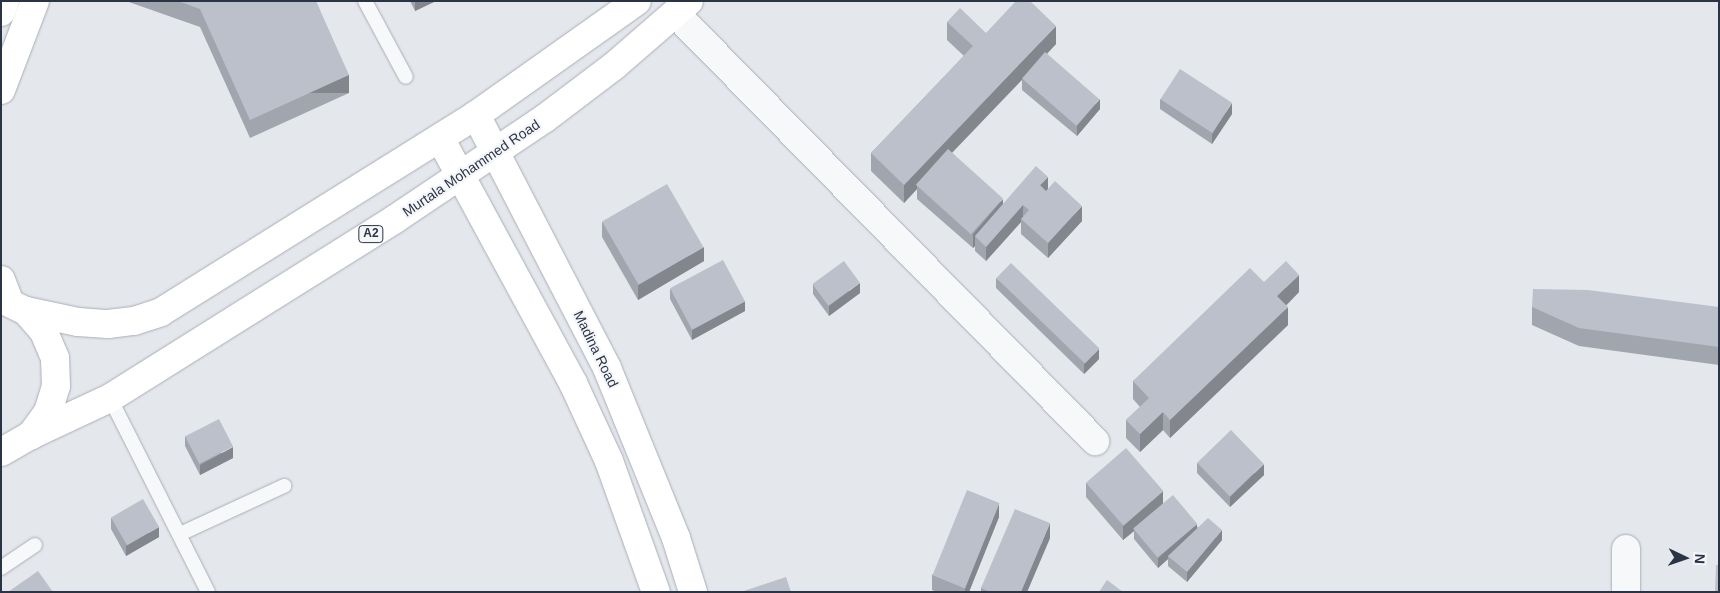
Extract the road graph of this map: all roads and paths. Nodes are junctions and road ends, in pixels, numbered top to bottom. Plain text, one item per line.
1 (6, 1) edge
2 (36, 1) edge
3 (365, 1) edge
4 (637, 1) edge
5 (682, 7) edge
6 (1, 12) edge
7 (406, 77) dead end
8 (1, 90) edge
9 (476, 115) junction
10 (440, 138) junction
11 (495, 152) junction
12 (460, 176) junction
13 (9, 298) edge
14 (110, 398) junction
15 (31, 435) junction
16 (1095, 441) dead end
17 (1, 452) edge
18 (284, 486) dead end
19 (180, 534) junction
20 (35, 545) dead end
21 (1626, 549) dead end
22 (1, 568) edge
23 (208, 592) edge
24 (656, 592) edge
25 (693, 592) edge
26 (1626, 592) edge

1 - 6 main road
2 - 8 main road
3 - 7 lane
4 - 9 main road, A2
5 - 11 main road, Murtala Mohammed Road / A2
5 - 16 street
9 - 10 main road, A2
9 - 11 main road, Madina Road
10 - 12 main road
10 - 13 main road, A2
11 - 12 main road, Murtala Mohammed Road / A2
11 - 25 main road, Madina Road
12 - 14 main road, Murtala Mohammed Road / A2
12 - 24 main road
13 - 15 main road, A2
14 - 15 main road, Murtala Mohammed Road / A2
14 - 19 lane
15 - 17 main road, A2
18 - 19 lane
19 - 23 lane
20 - 22 lane
21 - 26 street

